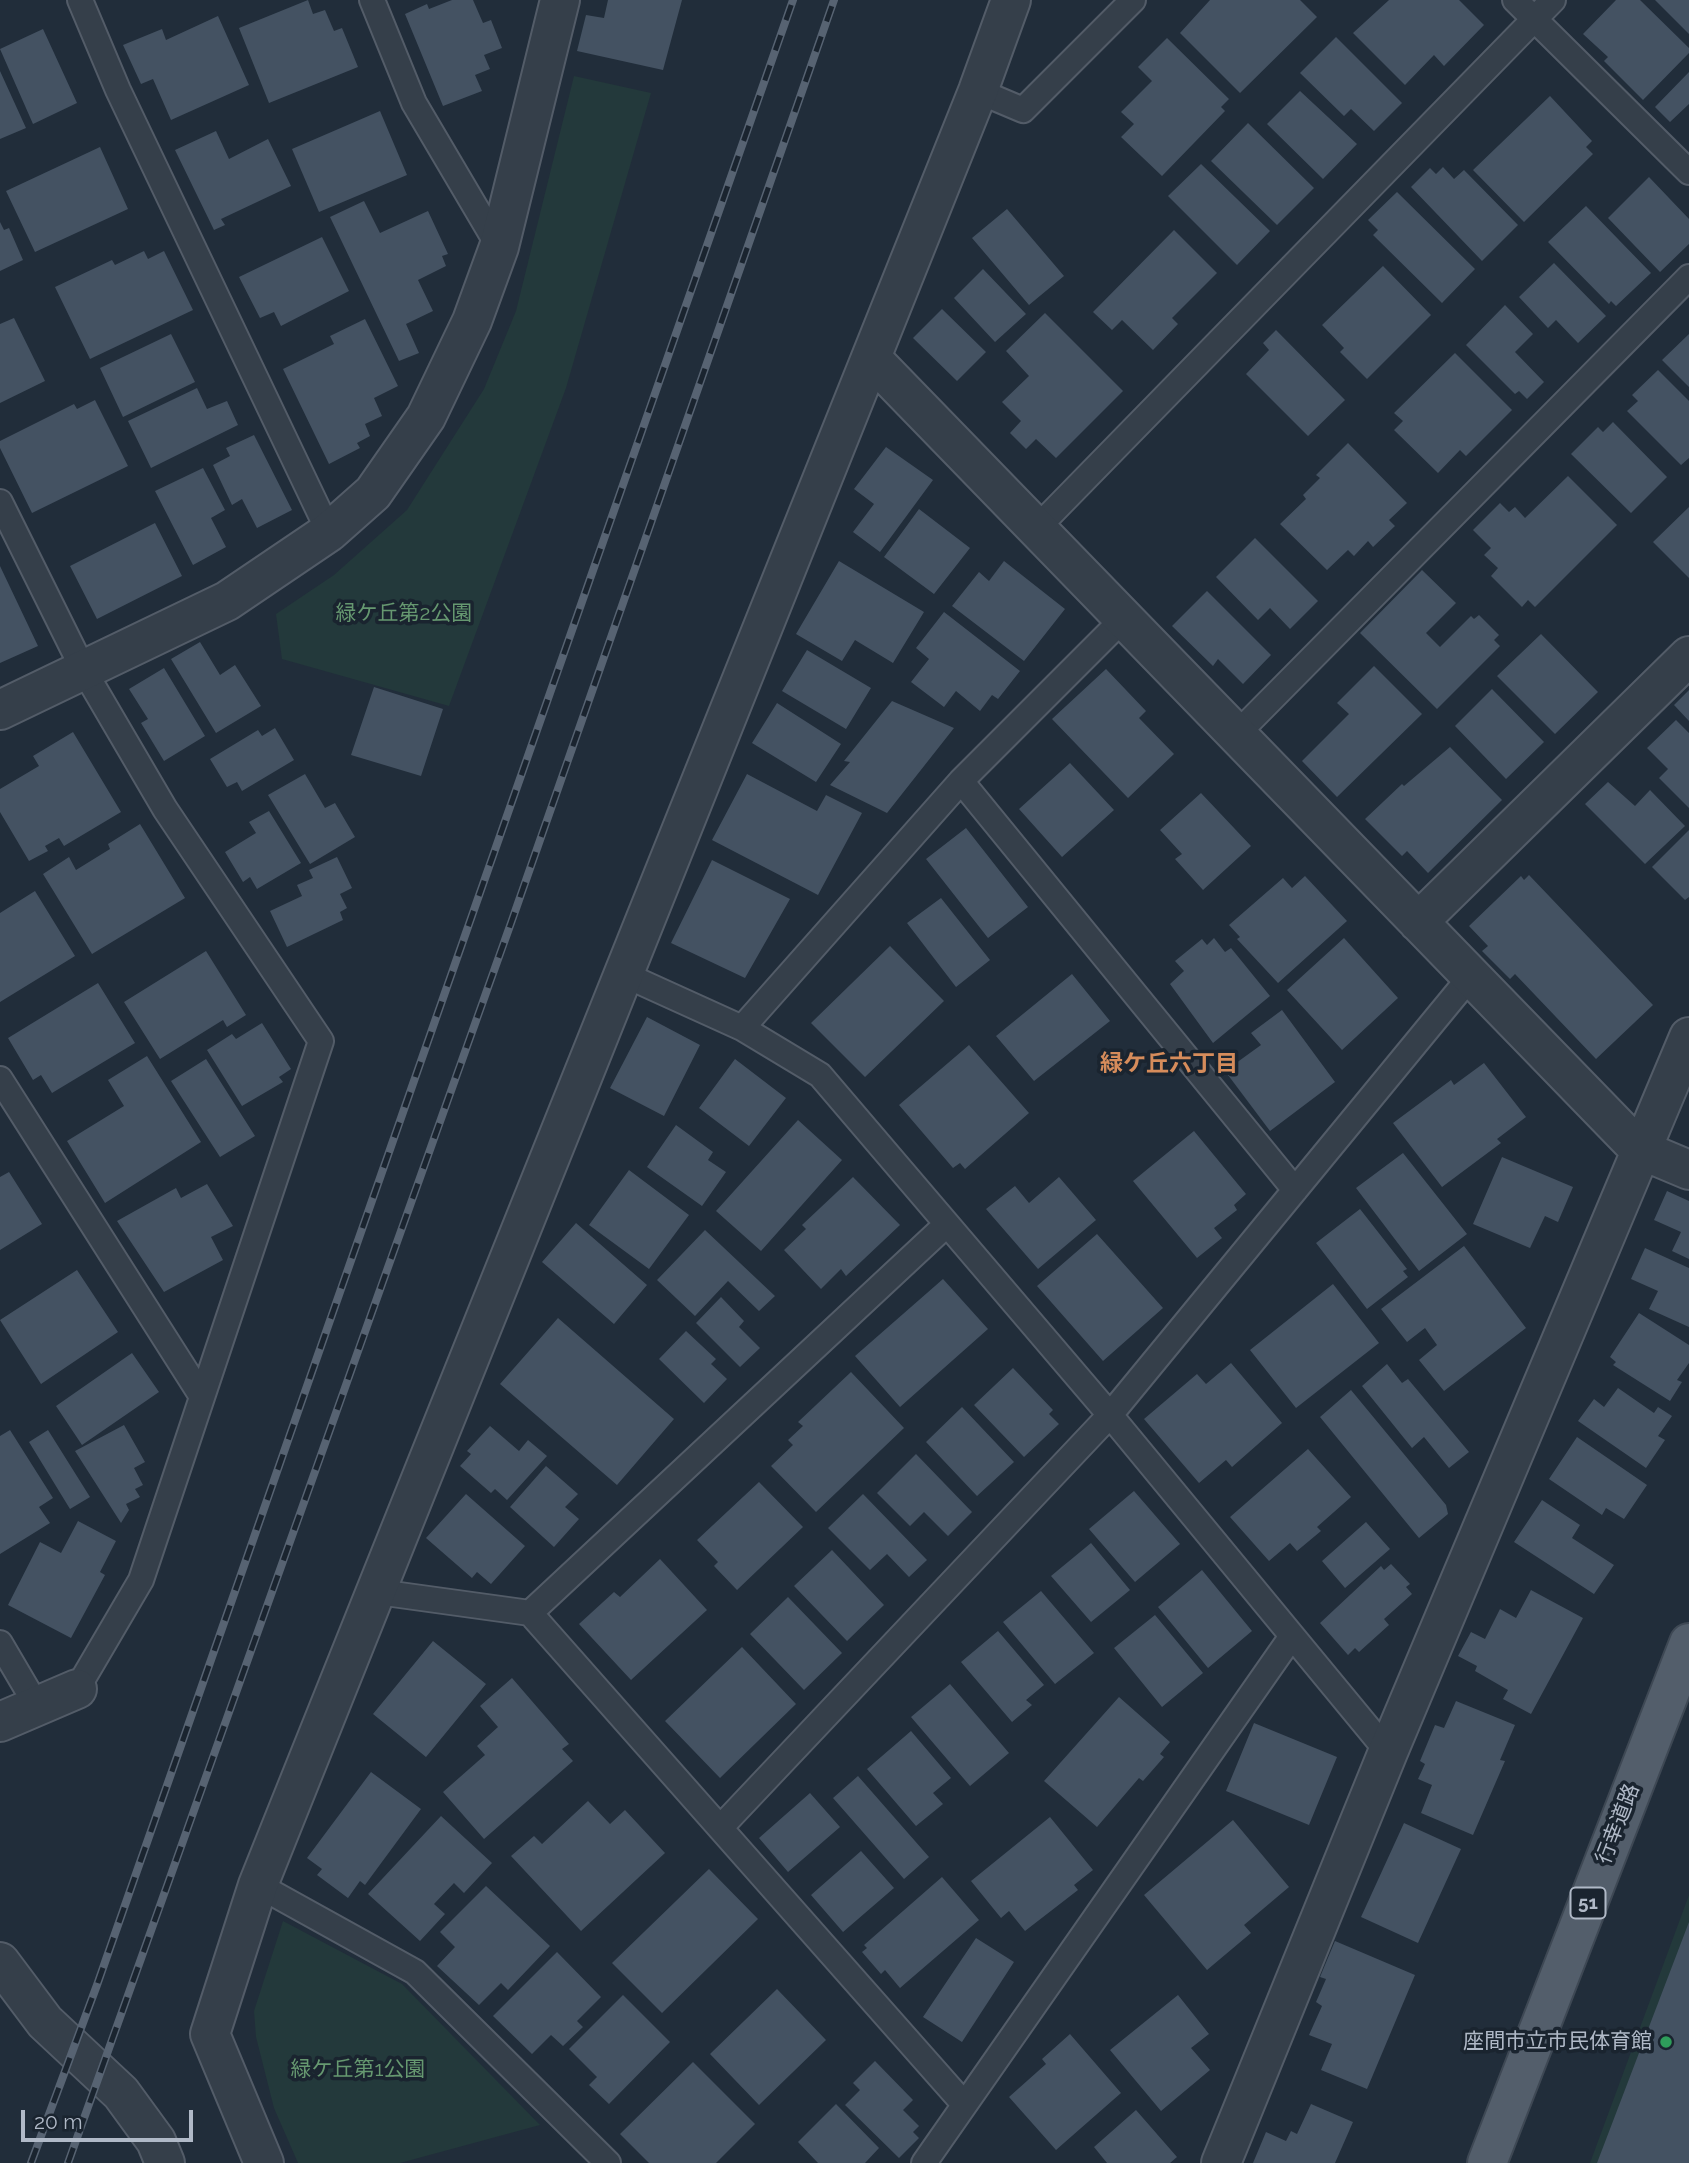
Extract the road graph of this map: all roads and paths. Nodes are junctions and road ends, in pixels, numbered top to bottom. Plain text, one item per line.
1 (80, 0) edge
2 (372, 0) edge
3 (560, 0) edge
4 (1011, 0) edge
5 (1133, 0) edge
6 (1515, 0) edge
7 (1553, 0) edge
8 (1534, 19) junction
9 (978, 91) junction
10 (1689, 172) edge
11 (499, 247) junction
12 (1689, 276) edge
13 (871, 358) junction
14 (0, 502) edge
15 (1037, 528) junction
16 (329, 533) junction
17 (1124, 618) junction
18 (1689, 656) edge
19 (83, 669) junction
20 (0, 710) edge
21 (1236, 735) junction
22 (961, 780) junction
23 (1418, 922) junction
24 (623, 974) junction
25 (1471, 976) junction
26 (742, 1028) junction
27 (1689, 1037) edge
28 (0, 1079) edge
29 (1639, 1149) junction
30 (1689, 1170) edge
31 (1295, 1189) junction
32 (946, 1224) junction
33 (201, 1395) junction
34 (1110, 1415) junction
35 (378, 1591) junction
36 (530, 1613) junction
37 (1292, 1636) junction
38 (0, 1643) edge
39 (1689, 1643) edge
40 (77, 1689) joint
41 (37, 1706) junction
42 (0, 1722) edge
43 (1388, 1752) junction
44 (720, 1828) junction
45 (258, 1885) junction
46 (0, 1962) edge
47 (964, 2104) junction
48 (165, 2163) edge
49 (264, 2163) edge
50 (608, 2163) edge
51 (924, 2163) edge
52 (1221, 2163) edge
53 (1487, 2163) edge

1 - 16 lane
2 - 11 lane
3 - 11 street
4 - 9 street
5 - 9 lane
6 - 8 lane
7 - 8 lane
8 - 10 lane
8 - 15 lane
9 - 13 street
11 - 16 street
12 - 21 lane
13 - 15 street
13 - 24 street
14 - 19 lane
15 - 17 street
16 - 19 street
17 - 21 street
17 - 22 lane
18 - 23 street
19 - 20 street
19 - 33 lane
21 - 23 street
22 - 26 lane
22 - 31 lane
23 - 25 street
24 - 26 lane
24 - 35 street
25 - 29 street
25 - 31 lane
26 - 32 lane
27 - 29 street
28 - 33 lane
29 - 30 street
29 - 43 street
31 - 34 lane
32 - 34 lane
32 - 36 lane
33 - 40 lane
34 - 37 lane
34 - 44 lane
35 - 36 lane
35 - 45 street
36 - 44 lane
37 - 43 lane
37 - 47 lane
38 - 41 lane
39 - 53 main road, 行幸道路 / 51
40 - 41 street
41 - 42 street
43 - 52 street
44 - 47 lane
45 - 49 street
45 - 50 lane
46 - 48 street
47 - 51 lane

